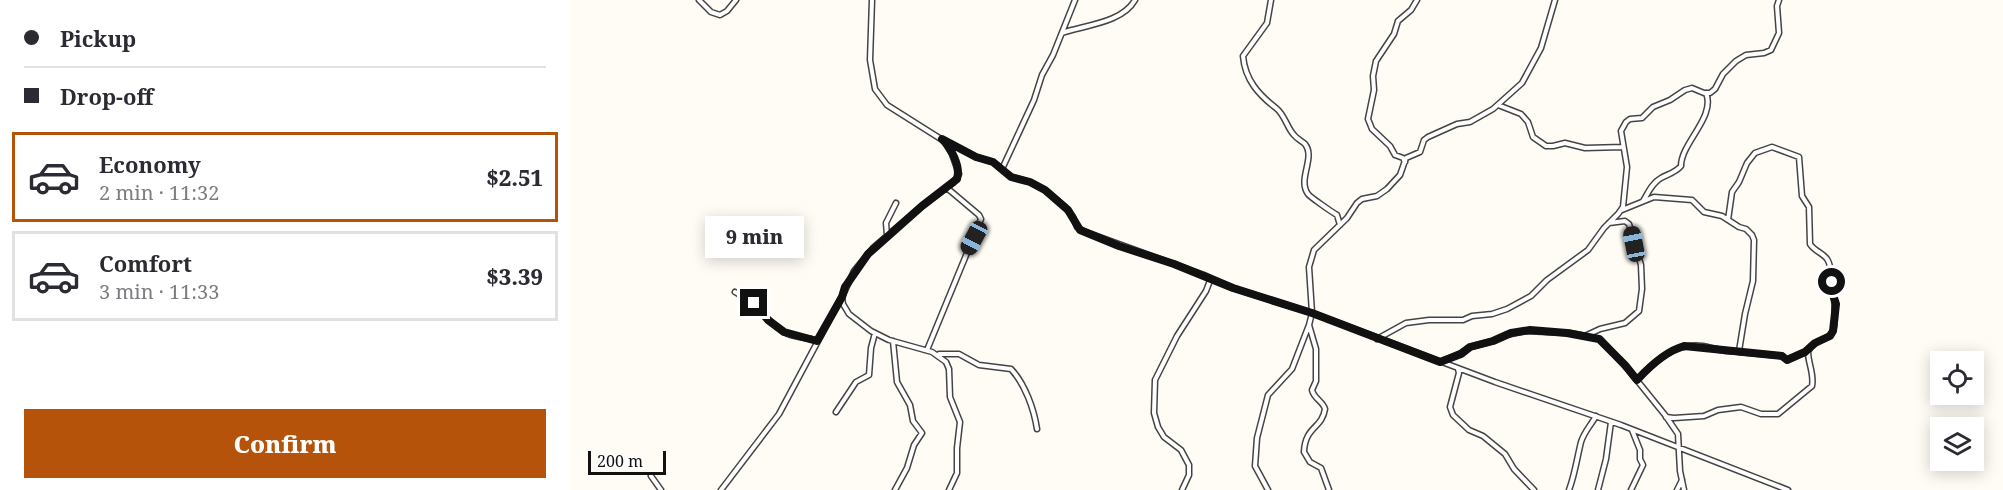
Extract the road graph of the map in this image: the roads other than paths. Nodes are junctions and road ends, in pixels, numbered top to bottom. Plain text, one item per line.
1 (699, 0) edge
2 (736, 0) edge
3 (872, 0) edge
4 (1076, 0) edge
5 (1135, 0) edge
6 (1271, 0) edge
7 (1417, 0) edge
8 (1555, 0) edge
9 (1779, 0) edge
10 (1061, 34) junction
11 (1706, 93) junction
12 (1498, 105) junction
13 (1621, 137) junction
14 (942, 139) junction
15 (1615, 146) junction
16 (1623, 147) junction
17 (1405, 162) junction
18 (1002, 169) junction
19 (947, 188) junction
20 (1642, 202) junction
21 (896, 203) dead end
22 (1622, 210) junction
23 (1728, 220) junction
24 (1608, 223) junction
25 (1340, 226) junction
26 (887, 235) junction
27 (1211, 278) junction
28 (735, 292) dead end
29 (842, 297) junction
30 (1312, 313) junction
31 (1309, 325) junction
32 (875, 333) junction
33 (1586, 335) junction
34 (1377, 339) junction
35 (817, 341) junction
36 (893, 341) junction
37 (927, 350) junction
38 (1809, 350) junction
39 (1739, 351) junction
40 (937, 354) junction
41 (1802, 355) junction
42 (1808, 355) junction
43 (1440, 362) junction
44 (1457, 368) junction
45 (1637, 380) junction
46 (836, 412) dead end
47 (1596, 416) junction
48 (1670, 419) junction
49 (1611, 422) junction
50 (1037, 429) dead end
51 (1632, 430) junction
52 (1680, 448) junction
53 (651, 476) dead end
54 (1683, 479) junction
55 (661, 490) edge
56 (721, 490) edge
57 (895, 490) edge
58 (949, 490) edge
59 (1182, 490) edge
60 (1268, 490) edge
61 (1329, 490) edge
62 (1534, 490) edge
63 (1569, 490) edge
64 (1598, 490) edge
65 (1631, 490) edge
66 (1677, 490) edge
67 (1684, 490) edge
68 (1788, 490) edge

1 - 2 street
3 - 14 street
4 - 10 street
5 - 10 street
6 - 25 street
7 - 17 street
8 - 12 street
9 - 11 street
10 - 18 street
11 - 13 street
11 - 20 street
12 - 15 street
12 - 17 street
13 - 15 street
13 - 16 street
14 - 18 street
14 - 19 street
15 - 16 street
16 - 22 street
17 - 25 street
18 - 27 street
19 - 26 street
19 - 37 street
20 - 22 street
20 - 23 street
21 - 26 street
22 - 24 street
23 - 38 street
23 - 39 street
24 - 33 street
24 - 34 street
25 - 30 street
26 - 29 street
27 - 30 street
27 - 59 street
28 - 35 street
29 - 32 street
29 - 35 street
30 - 31 street
30 - 34 street
31 - 60 street
31 - 61 street
32 - 36 street
32 - 46 street
33 - 43 street
33 - 45 street
34 - 43 street
35 - 56 street
36 - 37 street
36 - 57 street
37 - 40 street
38 - 41 street
38 - 42 street
39 - 41 street
39 - 45 street
40 - 50 street
40 - 58 street
41 - 42 street
42 - 48 street
43 - 44 street
44 - 47 street
44 - 62 street
45 - 48 street
47 - 49 street
47 - 63 street
48 - 52 street
49 - 51 street
49 - 64 street
51 - 52 street
51 - 65 street
52 - 54 street
52 - 68 street
53 - 55 street
54 - 66 street
54 - 67 street

